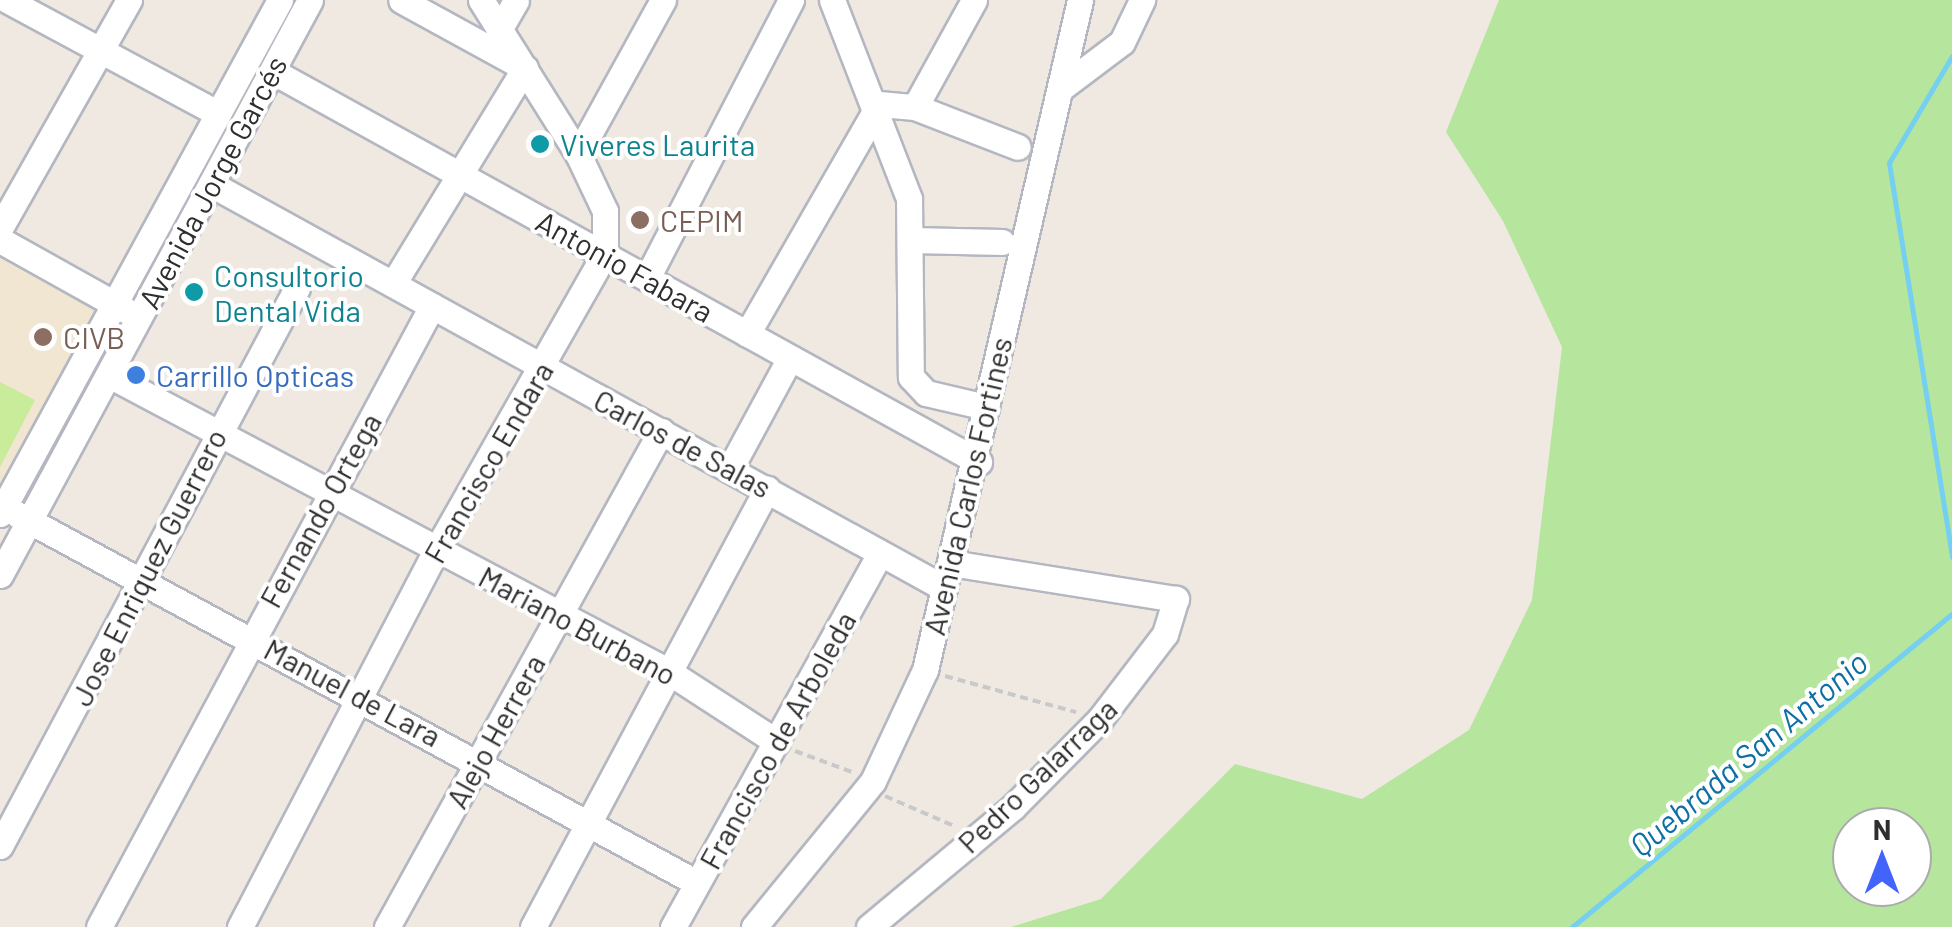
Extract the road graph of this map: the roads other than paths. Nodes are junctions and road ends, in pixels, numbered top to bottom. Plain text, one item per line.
1 (7, 0) edge
2 (129, 0) edge
3 (280, 0) edge
4 (310, 0) edge
5 (401, 0) edge
6 (481, 0) edge
7 (516, 0) edge
8 (663, 0) edge
9 (791, 0) edge
10 (974, 0) edge
11 (1080, 0) edge
12 (1142, 0) edge
13 (839, 4) edge
14 (499, 30) junction
15 (101, 49) junction
16 (525, 68) junction
17 (272, 71) junction
18 (1061, 88) junction
19 (879, 104) junction
20 (914, 107) junction
21 (217, 113) junction
22 (1018, 147) dead end
23 (578, 154) junction
24 (456, 172) junction
25 (211, 184) junction
26 (0, 228) edge
27 (0, 240) edge
28 (912, 240) junction
29 (1002, 242) dead end
30 (605, 253) junction
31 (647, 278) junction
32 (393, 284) junction
33 (297, 288) dead end
34 (113, 304) junction
35 (432, 306) junction
36 (138, 318) junction
37 (746, 334) junction
38 (790, 358) junction
39 (542, 367) junction
40 (108, 375) junction
41 (986, 407) junction
42 (662, 431) junction
43 (218, 432) junction
44 (978, 462) junction
45 (731, 467) junction
46 (767, 488) junction
47 (330, 492) junction
48 (2, 510) edge
49 (30, 521) junction
50 (437, 549) junction
51 (880, 553) junction
52 (950, 563) junction
53 (0, 575) edge
54 (142, 582) junction
55 (944, 588) junction
56 (560, 614) junction
57 (250, 638) junction
58 (666, 670) junction
59 (362, 696) junction
60 (786, 746) junction
61 (480, 758) junction
62 (585, 824) junction
63 (0, 846) edge
64 (697, 883) junction
65 (99, 927) edge
66 (240, 927) edge
67 (387, 927) edge
68 (532, 927) edge
69 (673, 927) edge
70 (754, 927) edge
71 (869, 927) edge

1 - 15 street
2 - 15 street
3 - 21 street, Avenida Jorge Garcés
4 - 17 street, Avenida Jorge Garcés
5 - 16 street
6 - 14 street
7 - 14 street
8 - 23 street
9 - 31 street
10 - 20 street
11 - 18 street, Avenida Carlos Fortines
12 - 18 street
13 - 19 street
14 - 16 street
15 - 21 street
15 - 26 street
16 - 23 street
16 - 24 street
17 - 24 street, Antonio Fabara
17 - 25 street, Avenida Jorge Garcés
18 - 41 street, Avenida Carlos Fortines
19 - 20 street
19 - 28 street
19 - 37 street
20 - 22 street
21 - 34 street, Avenida Jorge Garcés
23 - 30 street
24 - 30 street, Antonio Fabara
24 - 32 street
25 - 32 street, Carlos de Salas
25 - 36 street, Avenida Jorge Garcés
27 - 34 street
28 - 29 street
28 - 41 street
30 - 31 street, Antonio Fabara
30 - 39 street, Francisco Endara
31 - 37 street, Antonio Fabara
32 - 35 street, Carlos de Salas
33 - 43 street, Jose Enriquez Guerrero
34 - 36 street
34 - 48 street, Avenida Jorge Garcés
35 - 39 street, Carlos de Salas
35 - 47 street, Fernando Ortega
36 - 40 street, Avenida Jorge Garcés
37 - 38 street, Antonio Fabara
38 - 44 street, Antonio Fabara
38 - 45 street
39 - 42 street, Carlos de Salas
39 - 50 street, Francisco Endara
40 - 43 street, Mariano Burbano
40 - 49 street, Avenida Jorge Garcés
41 - 44 street, Avenida Carlos Fortines
42 - 45 street, Carlos de Salas
42 - 56 street, Alejo Herrera
43 - 47 street, Mariano Burbano
43 - 54 street, Jose Enriquez Guerrero
44 - 52 street, Avenida Carlos Fortines
45 - 46 street, Carlos de Salas
46 - 51 street, Carlos de Salas
46 - 58 street
47 - 50 street, Mariano Burbano
47 - 57 street, Fernando Ortega
48 - 49 street, Manuel de Lara
49 - 53 street, Avenida Jorge Garcés
49 - 54 street, Manuel de Lara
50 - 56 street, Mariano Burbano
50 - 59 street, Francisco Endara
51 - 55 street, Carlos de Salas
51 - 60 street, Francisco de Arboleda
52 - 55 street, Avenida Carlos Fortines
52 - 71 street, Pedro Galarraga
54 - 57 street, Manuel de Lara
54 - 63 street, Jose Enriquez Guerrero
55 - 70 street, Avenida Carlos Fortines
56 - 58 street, Mariano Burbano
56 - 61 street, Alejo Herrera
57 - 59 street, Manuel de Lara
57 - 65 street, Fernando Ortega
58 - 60 street, Mariano Burbano
58 - 62 street
59 - 61 street, Manuel de Lara
59 - 66 street, Francisco Endara
60 - 64 street, Francisco de Arboleda
61 - 62 street, Manuel de Lara
61 - 67 street, Alejo Herrera
62 - 64 street, Manuel de Lara
62 - 68 street
64 - 69 street, Francisco de Arboleda

